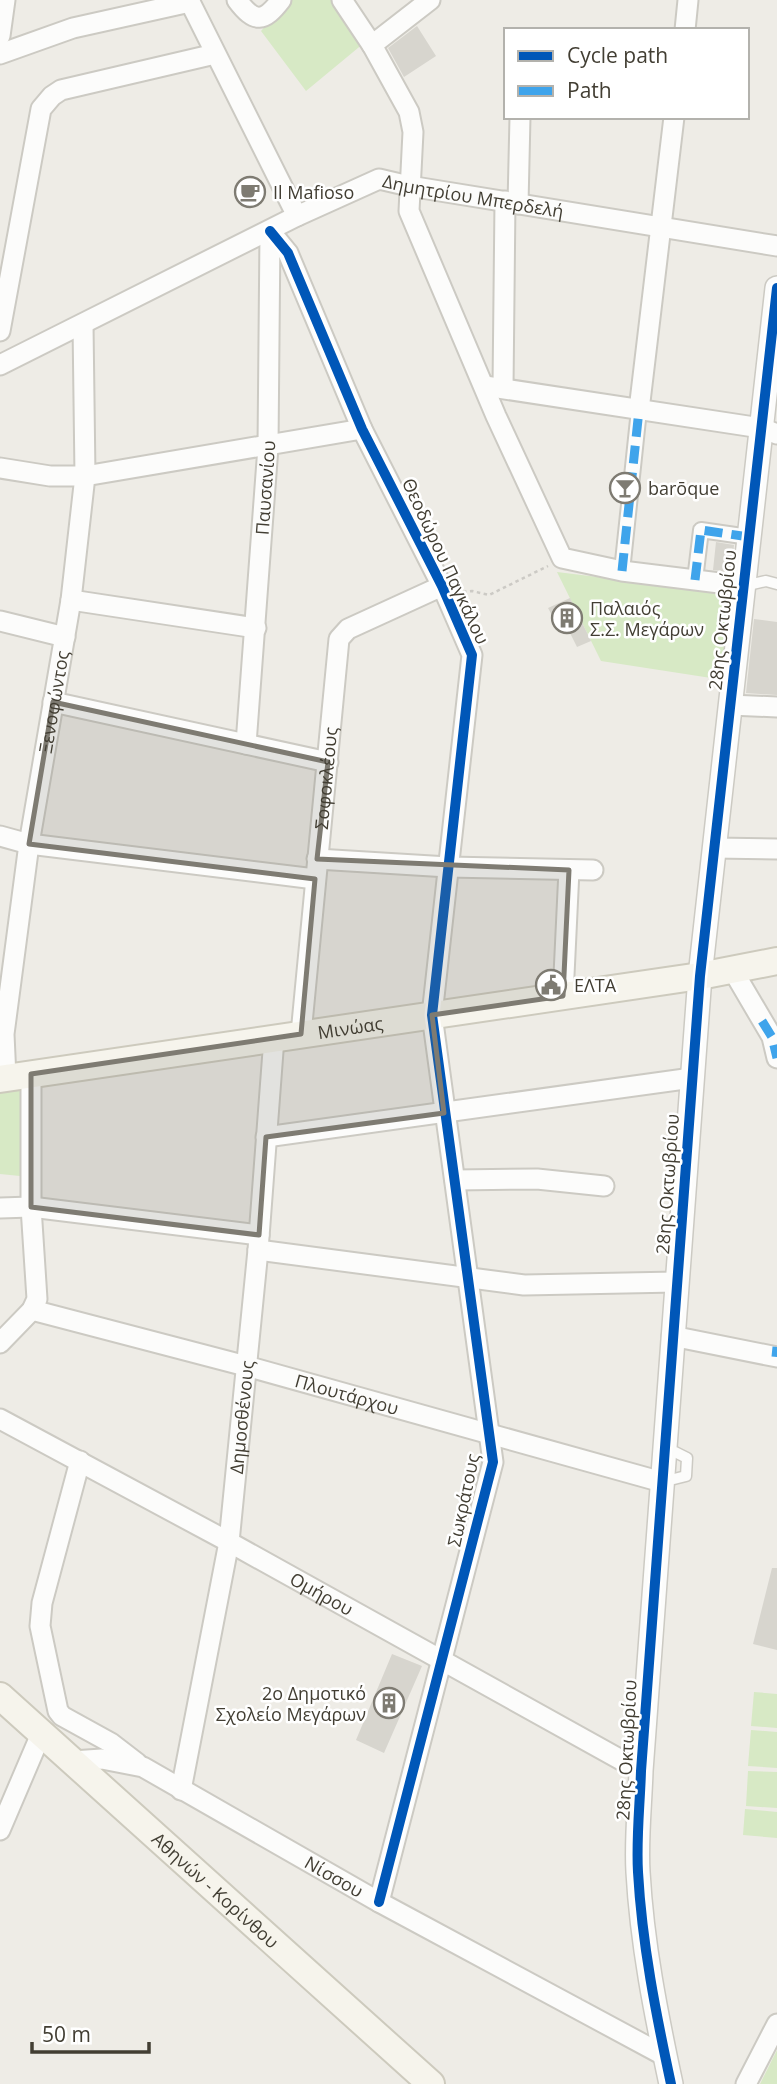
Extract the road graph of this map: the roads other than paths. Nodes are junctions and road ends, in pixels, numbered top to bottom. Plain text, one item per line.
1 (5, 0) edge
2 (237, 0) edge
3 (281, 0) edge
4 (342, 0) edge
5 (430, 0) edge
6 (688, 0) edge
7 (190, 1) edge
8 (685, 28) edge
9 (0, 36) edge
10 (372, 45) junction
11 (0, 54) edge
12 (215, 54) junction
13 (520, 119) edge
14 (674, 119) edge
15 (410, 186) junction
16 (512, 202) junction
17 (297, 216) junction
18 (661, 227) junction
19 (270, 231) junction
20 (777, 246) edge
21 (777, 288) edge
22 (83, 324) junction
23 (0, 331) edge
24 (0, 365) edge
25 (494, 387) junction
26 (639, 410) junction
27 (362, 429) junction
28 (769, 431) edge
29 (268, 447) junction
30 (0, 468) edge
31 (85, 476) junction
32 (749, 537) junction
33 (622, 571) junction
34 (695, 580) junction
35 (777, 584) edge
36 (744, 586) junction
37 (444, 590) junction
38 (71, 600) junction
39 (0, 621) edge
40 (256, 628) junction
41 (65, 637) junction
42 (53, 702) junction
43 (730, 705) junction
44 (777, 707) edge
45 (246, 744) junction
46 (328, 762) junction
47 (0, 836) edge
48 (29, 844) junction
49 (714, 848) junction
50 (777, 849) edge
51 (317, 859) junction
52 (448, 867) junction
53 (569, 870) junction
54 (593, 870) dead end
55 (315, 879) junction
56 (777, 961) edge
57 (732, 969) junction
58 (700, 976) junction
59 (563, 996) junction
60 (432, 1015) junction
61 (770, 1026) edge
62 (2, 1034) edge
63 (301, 1034) junction
64 (274, 1038) junction
65 (777, 1058) edge
66 (12, 1077) edge
67 (692, 1078) junction
68 (444, 1113) junction
69 (266, 1137) junction
70 (455, 1180) junction
71 (604, 1186) dead end
72 (31, 1206) junction
73 (0, 1208) edge
74 (259, 1243) junction
75 (468, 1279) junction
76 (677, 1282) junction
77 (32, 1310) junction
78 (672, 1336) junction
79 (0, 1343) edge
80 (777, 1355) edge
81 (246, 1366) junction
82 (0, 1419) edge
83 (490, 1433) junction
84 (80, 1461) junction
85 (668, 1480) junction
86 (229, 1542) junction
87 (441, 1659) junction
88 (0, 1696) edge
89 (41, 1734) junction
90 (72, 1761) junction
91 (143, 1767) junction
92 (641, 1771) junction
93 (181, 1790) junction
94 (0, 1830) edge
95 (379, 1902) junction
96 (777, 2024) edge
97 (665, 2056) junction
98 (419, 2078) edge
99 (671, 2084) edge
100 (746, 2084) edge

1 - 9 street
2 - 3 street
4 - 10 street
5 - 10 street
6 - 8 street
7 - 11 street
7 - 12 street
10 - 15 street
12 - 17 street
12 - 23 street
13 - 16 street
14 - 18 street
15 - 16 street, Δημητρίου Μπερδελή
15 - 17 street, Δημητρίου Μπερδελή
15 - 25 street
16 - 18 street, Δημητρίου Μπερδελή
16 - 25 street
17 - 19 street, Δημητρίου Μπερδελή
18 - 20 street, Δημητρίου Μπερδελή
18 - 26 street
19 - 22 street, Δημητρίου Μπερδελή
19 - 27 street, Θεοδώρου Παγκάλου
19 - 29 street, Παυσανίου
21 - 28 street, 28ης Οκτωβρίου
22 - 24 street, Δημητρίου Μπερδελή
22 - 31 street, Ξενοφώντος
25 - 26 street
25 - 33 street
26 - 28 street
26 - 33 street
27 - 29 street
27 - 37 street, Θεοδώρου Παγκάλου
28 - 32 street, 28ης Οκτωβρίου
29 - 31 street
29 - 40 street, Παυσανίου
30 - 31 street
31 - 38 street, Ξενοφώντος
32 - 34 street
32 - 36 street, 28ης Οκτωβρίου
33 - 34 street
34 - 36 street
35 - 36 lane
36 - 43 street, 28ης Οκτωβρίου
37 - 46 street, Σοφοκλέους
37 - 52 street, Θεοδώρου Παγκάλου
38 - 40 street
38 - 41 street, Ξενοφώντος
39 - 41 street
40 - 45 street, Παυσανίου
41 - 42 street, Ξενοφώντος
42 - 45 street
42 - 48 street, Ξενοφώντος
43 - 44 street
43 - 49 street, 28ης Οκτωβρίου
45 - 46 street
46 - 51 street, Σοφοκλέους
47 - 48 street
48 - 55 street
48 - 62 street, Ξενοφώντος
49 - 50 street
49 - 58 street, 28ης Οκτωβρίου
51 - 52 street
51 - 55 street, Σοφοκλέους
52 - 53 street
52 - 60 street, Θεοδώρου Παγκάλου
53 - 54 street
53 - 59 street
55 - 63 street, Σοφοκλέους
56 - 57 main road, Μινώας
57 - 58 main road, Μινώας
57 - 61 street
58 - 59 main road, Μινώας
58 - 67 street, 28ης Οκτωβρίου
59 - 60 main road, Μινώας
60 - 63 main road, Μινώας
60 - 68 street, Σωκράτους
61 - 65 street
62 - 66 street, Ξενοφώντος
63 - 64 main road, Μινώας
64 - 66 main road, Μινώας
64 - 69 street, Δημοσθένους
66 - 72 street, Ξενοφώντος
67 - 68 street
67 - 76 street, 28ης Οκτωβρίου
68 - 69 street
68 - 70 street, Σωκράτους
69 - 74 street, Δημοσθένους
70 - 71 street
70 - 75 street, Σωκράτους
72 - 73 street
72 - 74 street
72 - 77 street, Ξενοφώντος
74 - 75 street
74 - 81 street, Δημοσθένους
75 - 76 street
75 - 83 street, Σωκράτους
76 - 78 street, 28ης Οκτωβρίου
77 - 79 street
77 - 81 street, Πλουτάρχου
78 - 80 street
78 - 85 street, 28ης Οκτωβρίου
81 - 83 street, Πλουτάρχου
81 - 86 street, Δημοσθένους
82 - 84 street, Ομήρου
83 - 85 street, Πλουτάρχου
83 - 87 street, Σωκράτους
84 - 86 street, Ομήρου
84 - 91 street
85 - 92 street, 28ης Οκτωβρίου
86 - 87 street, Ομήρου
86 - 93 street, Δημοσθένους
87 - 92 street, Ομήρου
87 - 95 street, Σωκράτους
88 - 89 main road, Αθηνών - Κορίνθου
89 - 90 main road, Αθηνών - Κορίνθου
89 - 94 street
90 - 91 street, Νίσσου
90 - 98 main road, Αθηνών - Κορίνθου
91 - 93 street, Νίσσου
92 - 97 street, 28ης Οκτωβρίου
93 - 95 street, Νίσσου
95 - 97 street, Νίσσου
96 - 100 street
97 - 99 street, 28ης Οκτωβρίου

